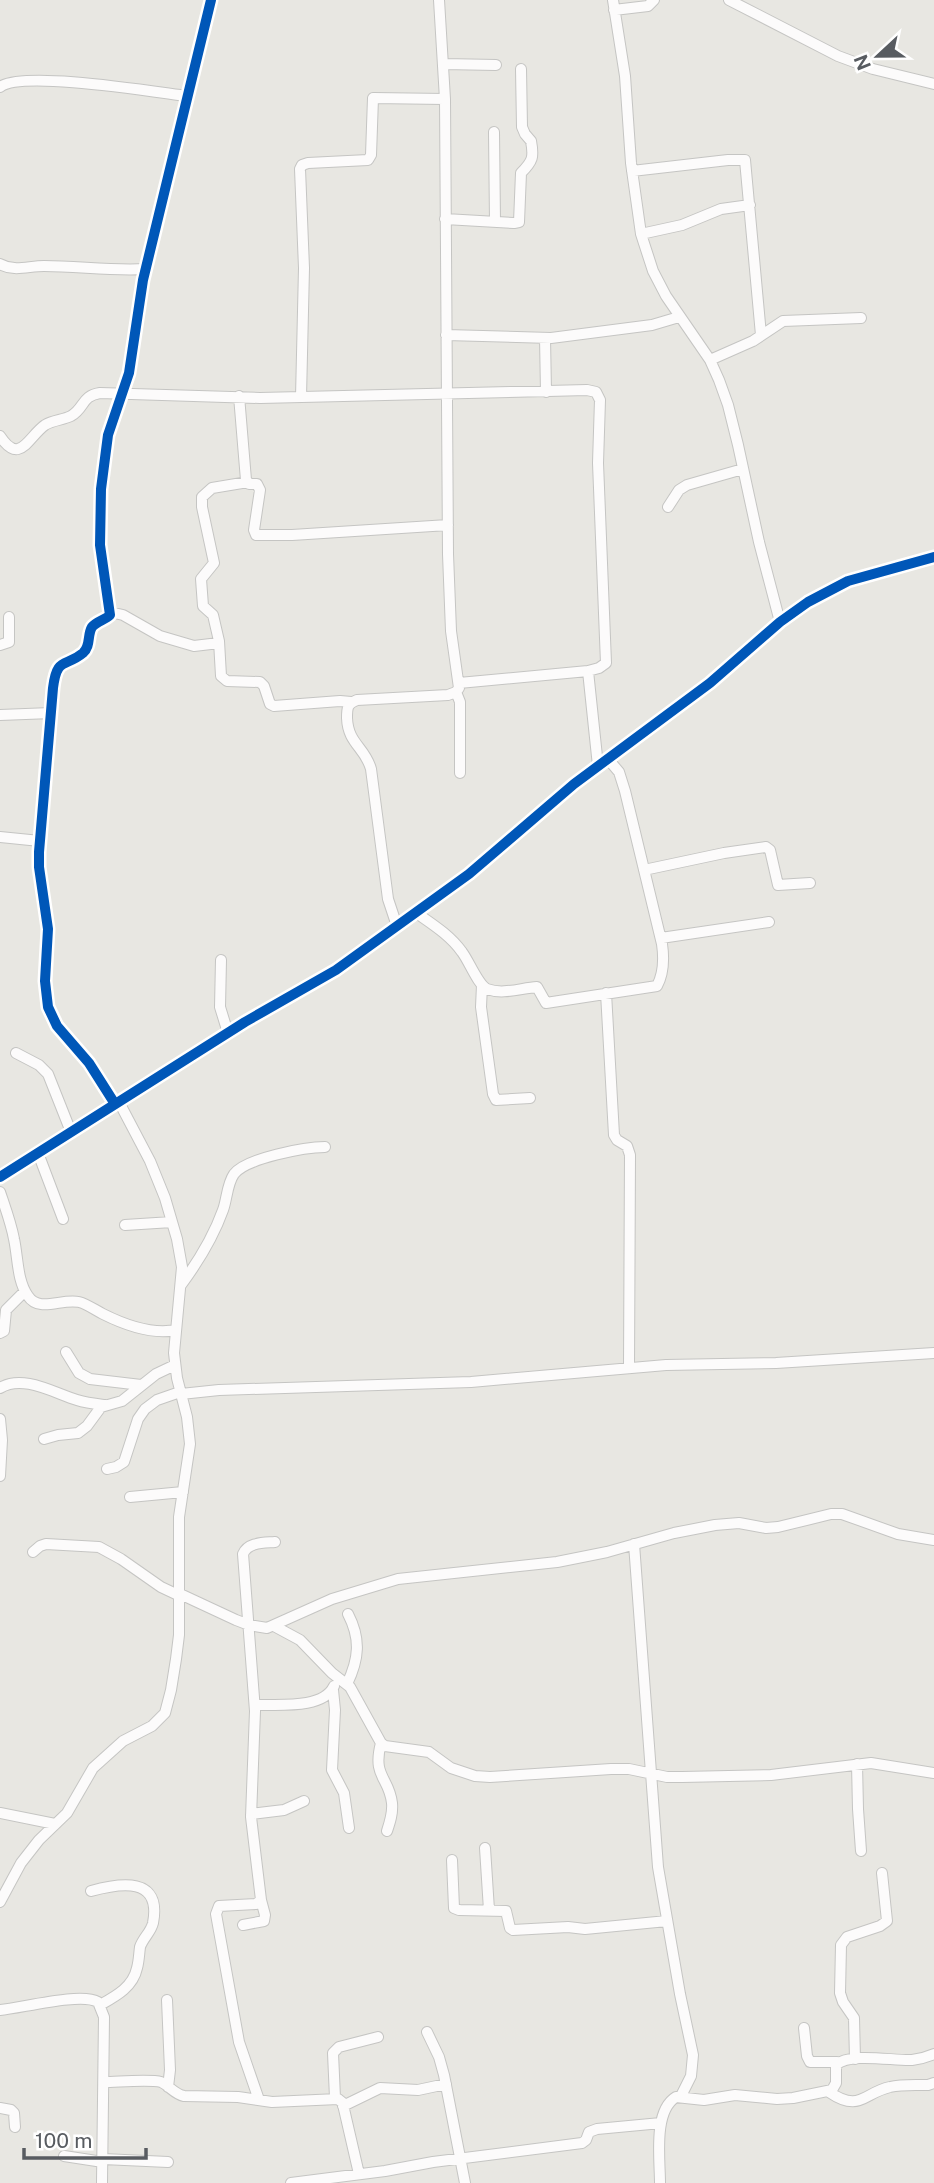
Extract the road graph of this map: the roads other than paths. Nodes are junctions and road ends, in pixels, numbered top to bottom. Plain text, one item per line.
1 (211, 0) edge
2 (439, 0) edge
3 (654, 0) edge
4 (729, 0) edge
5 (614, 5) edge
6 (444, 64) junction
7 (496, 65) dead end
8 (522, 69) dead end
9 (934, 84) edge
10 (0, 87) edge
11 (187, 96) junction
12 (445, 99) junction
13 (494, 132) dead end
14 (632, 171) junction
15 (750, 205) junction
16 (445, 219) junction
17 (495, 222) junction
18 (641, 234) junction
19 (0, 264) edge
20 (145, 269) junction
21 (679, 317) junction
22 (861, 318) dead end
23 (446, 335) junction
24 (761, 335) junction
25 (545, 338) junction
26 (710, 360) junction
27 (546, 392) junction
28 (121, 393) junction
29 (446, 395) junction
30 (239, 396) junction
31 (301, 397) junction
32 (0, 436) edge
33 (4, 449) edge
34 (743, 469) junction
35 (248, 482) junction
36 (668, 508) dead end
37 (448, 525) junction
38 (934, 557) edge
39 (110, 611) junction
40 (9, 617) dead end
41 (780, 622) junction
42 (219, 643) junction
43 (0, 645) edge
44 (588, 671) junction
45 (458, 687) junction
46 (351, 702) junction
47 (51, 713) junction
48 (0, 715) edge
49 (608, 759) junction
50 (598, 766) junction
51 (460, 773) dead end
52 (0, 837) edge
53 (40, 841) junction
54 (644, 870) junction
55 (810, 883) dead end
56 (415, 912) junction
57 (769, 922) dead end
58 (397, 926) junction
59 (661, 938) junction
60 (221, 960) dead end
61 (482, 985) junction
62 (606, 993) junction
63 (228, 1033) junction
64 (16, 1053) dead end
65 (530, 1098) dead end
66 (117, 1103) junction
67 (71, 1132) junction
68 (326, 1147) dead end
69 (38, 1153) junction
70 (0, 1177) edge
71 (0, 1192) edge
72 (63, 1219) dead end
73 (172, 1222) junction
74 (125, 1225) dead end
75 (181, 1285) junction
76 (24, 1291) junction
77 (176, 1330) junction
78 (0, 1333) edge
79 (66, 1352) dead end
80 (934, 1353) edge
81 (175, 1365) junction
82 (629, 1368) junction
83 (141, 1385) junction
84 (0, 1388) edge
85 (180, 1393) junction
86 (105, 1405) junction
87 (0, 1419) edge
88 (44, 1439) dead end
89 (107, 1469) dead end
90 (0, 1476) edge
91 (183, 1492) junction
92 (130, 1497) dead end
93 (934, 1540) edge
94 (275, 1542) dead end
95 (634, 1544) junction
96 (33, 1552) dead end
97 (178, 1594) junction
98 (348, 1614) dead end
99 (249, 1625) junction
100 (274, 1626) junction
101 (337, 1677) junction
102 (347, 1684) junction
103 (333, 1690) junction
104 (254, 1705) junction
105 (381, 1743) junction
106 (857, 1764) junction
107 (651, 1773) junction
108 (934, 1773) edge
109 (304, 1801) dead end
110 (0, 1813) edge
111 (251, 1814) junction
112 (55, 1824) junction
113 (349, 1828) dead end
114 (387, 1831) dead end
115 (485, 1847) dead end
116 (861, 1851) dead end
117 (452, 1860) dead end
118 (882, 1872) dead end
119 (91, 1891) dead end
120 (261, 1900) junction
121 (0, 1902) edge
122 (489, 1910) junction
123 (667, 1921) junction
124 (243, 1924) dead end
125 (167, 2000) dead end
126 (100, 2005) junction
127 (0, 2010) edge
128 (804, 2028) dead end
129 (427, 2032) dead end
130 (378, 2036) dead end
131 (934, 2054) edge
132 (855, 2059) junction
133 (837, 2062) junction
134 (104, 2082) junction
135 (934, 2083) edge
136 (446, 2084) junction
137 (168, 2087) junction
138 (829, 2092) junction
139 (681, 2096) junction
140 (259, 2100) junction
141 (339, 2102) junction
142 (0, 2108) edge
143 (661, 2123) junction
144 (15, 2127) dead end
145 (64, 2156) dead end
146 (459, 2159) junction
147 (103, 2160) junction
148 (168, 2162) dead end
149 (359, 2174) junction
150 (102, 2183) edge
151 (291, 2183) edge
152 (465, 2183) edge
153 (660, 2183) edge

1 - 11 street
2 - 6 street
3 - 5 street
4 - 9 street
5 - 14 street
6 - 7 street
6 - 12 street
8 - 17 street
10 - 11 street
11 - 20 street
12 - 16 street
12 - 31 street
13 - 17 street
14 - 15 street
14 - 18 street
15 - 18 street
15 - 24 street
16 - 17 street
16 - 23 street
18 - 21 street
19 - 20 street
20 - 28 street
21 - 25 street
21 - 26 street
22 - 24 street
23 - 25 street
23 - 29 street
24 - 26 street
25 - 27 street
26 - 34 street
27 - 29 street
27 - 44 street
28 - 30 street
28 - 33 street
28 - 39 street
29 - 31 street
29 - 37 street
30 - 31 street
30 - 35 street
32 - 33 street
34 - 36 street
34 - 41 street
35 - 37 street
35 - 42 street
37 - 45 street
38 - 41 street
39 - 42 street
39 - 47 street
40 - 43 street
41 - 49 street
42 - 46 street
44 - 45 street
44 - 50 street
45 - 46 street
45 - 51 street
46 - 58 street
47 - 48 street
47 - 53 street
49 - 50 street
49 - 54 street
50 - 56 street
52 - 53 street
53 - 66 street
54 - 55 street
54 - 59 street
56 - 58 street
56 - 61 street
57 - 59 street
58 - 63 street
59 - 62 street
60 - 63 street
61 - 62 street
61 - 65 street
62 - 82 street
63 - 66 street
64 - 67 street
66 - 67 street
66 - 73 street
67 - 69 street
68 - 75 street
69 - 70 street
69 - 72 street
71 - 76 street
73 - 74 street
73 - 75 street
75 - 77 street
76 - 77 street
76 - 78 street
77 - 81 street
79 - 83 street
80 - 82 street
81 - 83 street
81 - 85 street
82 - 85 street
83 - 86 street
84 - 86 street
85 - 89 street
85 - 91 street
86 - 88 street
87 - 90 street
91 - 92 street
91 - 97 street
93 - 95 street
94 - 99 street
95 - 100 street
95 - 107 street
96 - 97 street
97 - 99 street
97 - 112 street
98 - 102 street
99 - 100 street
99 - 104 street
100 - 101 street
101 - 102 street
101 - 103 street
102 - 105 street
103 - 104 street
103 - 113 street
104 - 111 street
105 - 107 street
105 - 114 street
106 - 107 street
106 - 108 street
106 - 116 street
107 - 123 street
109 - 111 street
110 - 112 street
111 - 120 street
112 - 121 street
115 - 122 street
117 - 122 street
118 - 132 street
119 - 126 street
120 - 124 street
120 - 140 street
122 - 123 street
123 - 139 street
125 - 137 street
126 - 127 street
126 - 134 street
128 - 133 street
129 - 136 street
130 - 141 street
131 - 132 street
132 - 133 street
133 - 138 street
134 - 137 street
134 - 147 street
135 - 138 street
136 - 141 street
136 - 146 street
137 - 140 street
138 - 139 street
139 - 143 street
140 - 141 street
141 - 149 street
142 - 144 street
143 - 146 street
143 - 153 street
145 - 147 street
146 - 149 street
146 - 152 street
147 - 148 street
147 - 150 street
149 - 151 street

